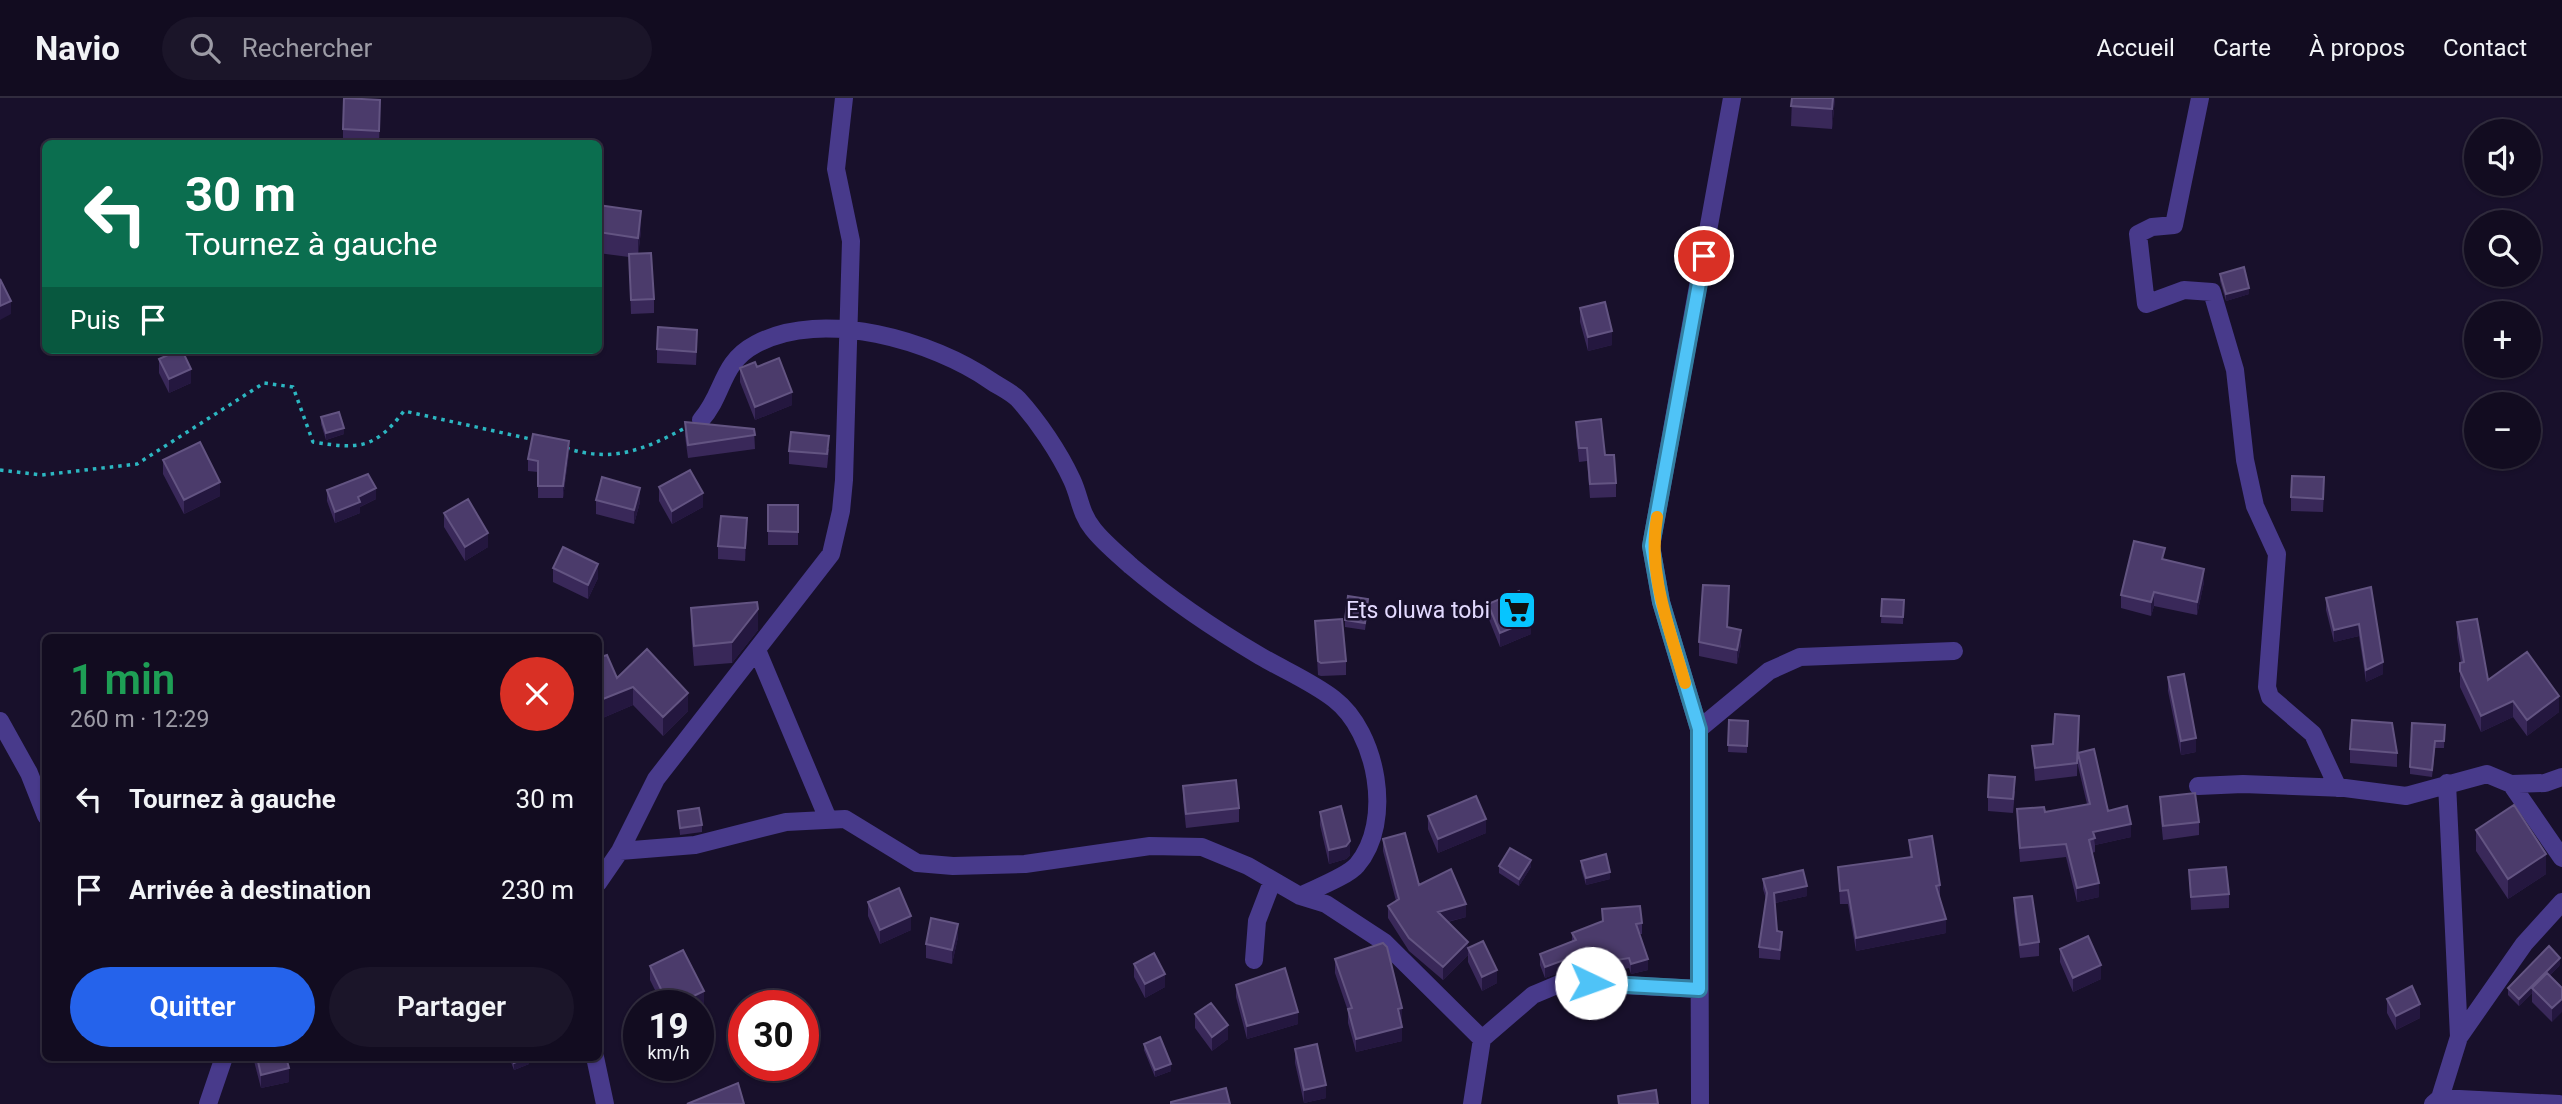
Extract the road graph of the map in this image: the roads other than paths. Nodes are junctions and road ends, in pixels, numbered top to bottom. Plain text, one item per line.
1 (844, 98) edge
2 (1732, 98) edge
3 (2200, 98) edge
4 (848, 328) junction
5 (701, 420) road end
6 (757, 650) junction
7 (1954, 651) dead end
8 (2, 729) edge
9 (1699, 729) junction
10 (2562, 776) edge
11 (2447, 783) junction
12 (2511, 784) junction
13 (2198, 786) dead end
14 (2338, 788) junction
15 (42, 806) edge
16 (828, 819) junction
17 (620, 851) junction
18 (2562, 858) edge
19 (602, 877) edge
20 (1272, 882) junction
21 (1300, 896) junction
22 (2562, 902) edge
23 (1254, 960) dead end
24 (1699, 989) junction
25 (2459, 1037) junction
26 (1482, 1039) junction
27 (222, 1061) edge
28 (596, 1061) edge
29 (2436, 1101) edge
30 (208, 1104) edge
31 (605, 1104) edge
32 (1472, 1104) edge
33 (1700, 1104) edge
34 (2559, 1104) edge

1 - 4 street
2 - 9 street
3 - 14 street
4 - 5 street
4 - 6 street
4 - 21 street
6 - 16 street
6 - 17 street
7 - 9 street
8 - 15 street
9 - 24 street
10 - 12 street
11 - 12 street
11 - 14 street
11 - 25 street
12 - 18 street
13 - 14 street
16 - 17 street
16 - 20 street
17 - 19 street
20 - 21 street
20 - 23 street
21 - 26 street
22 - 25 street
24 - 26 street
24 - 33 street
25 - 29 street
26 - 32 street
27 - 30 street
28 - 31 street
29 - 34 street

